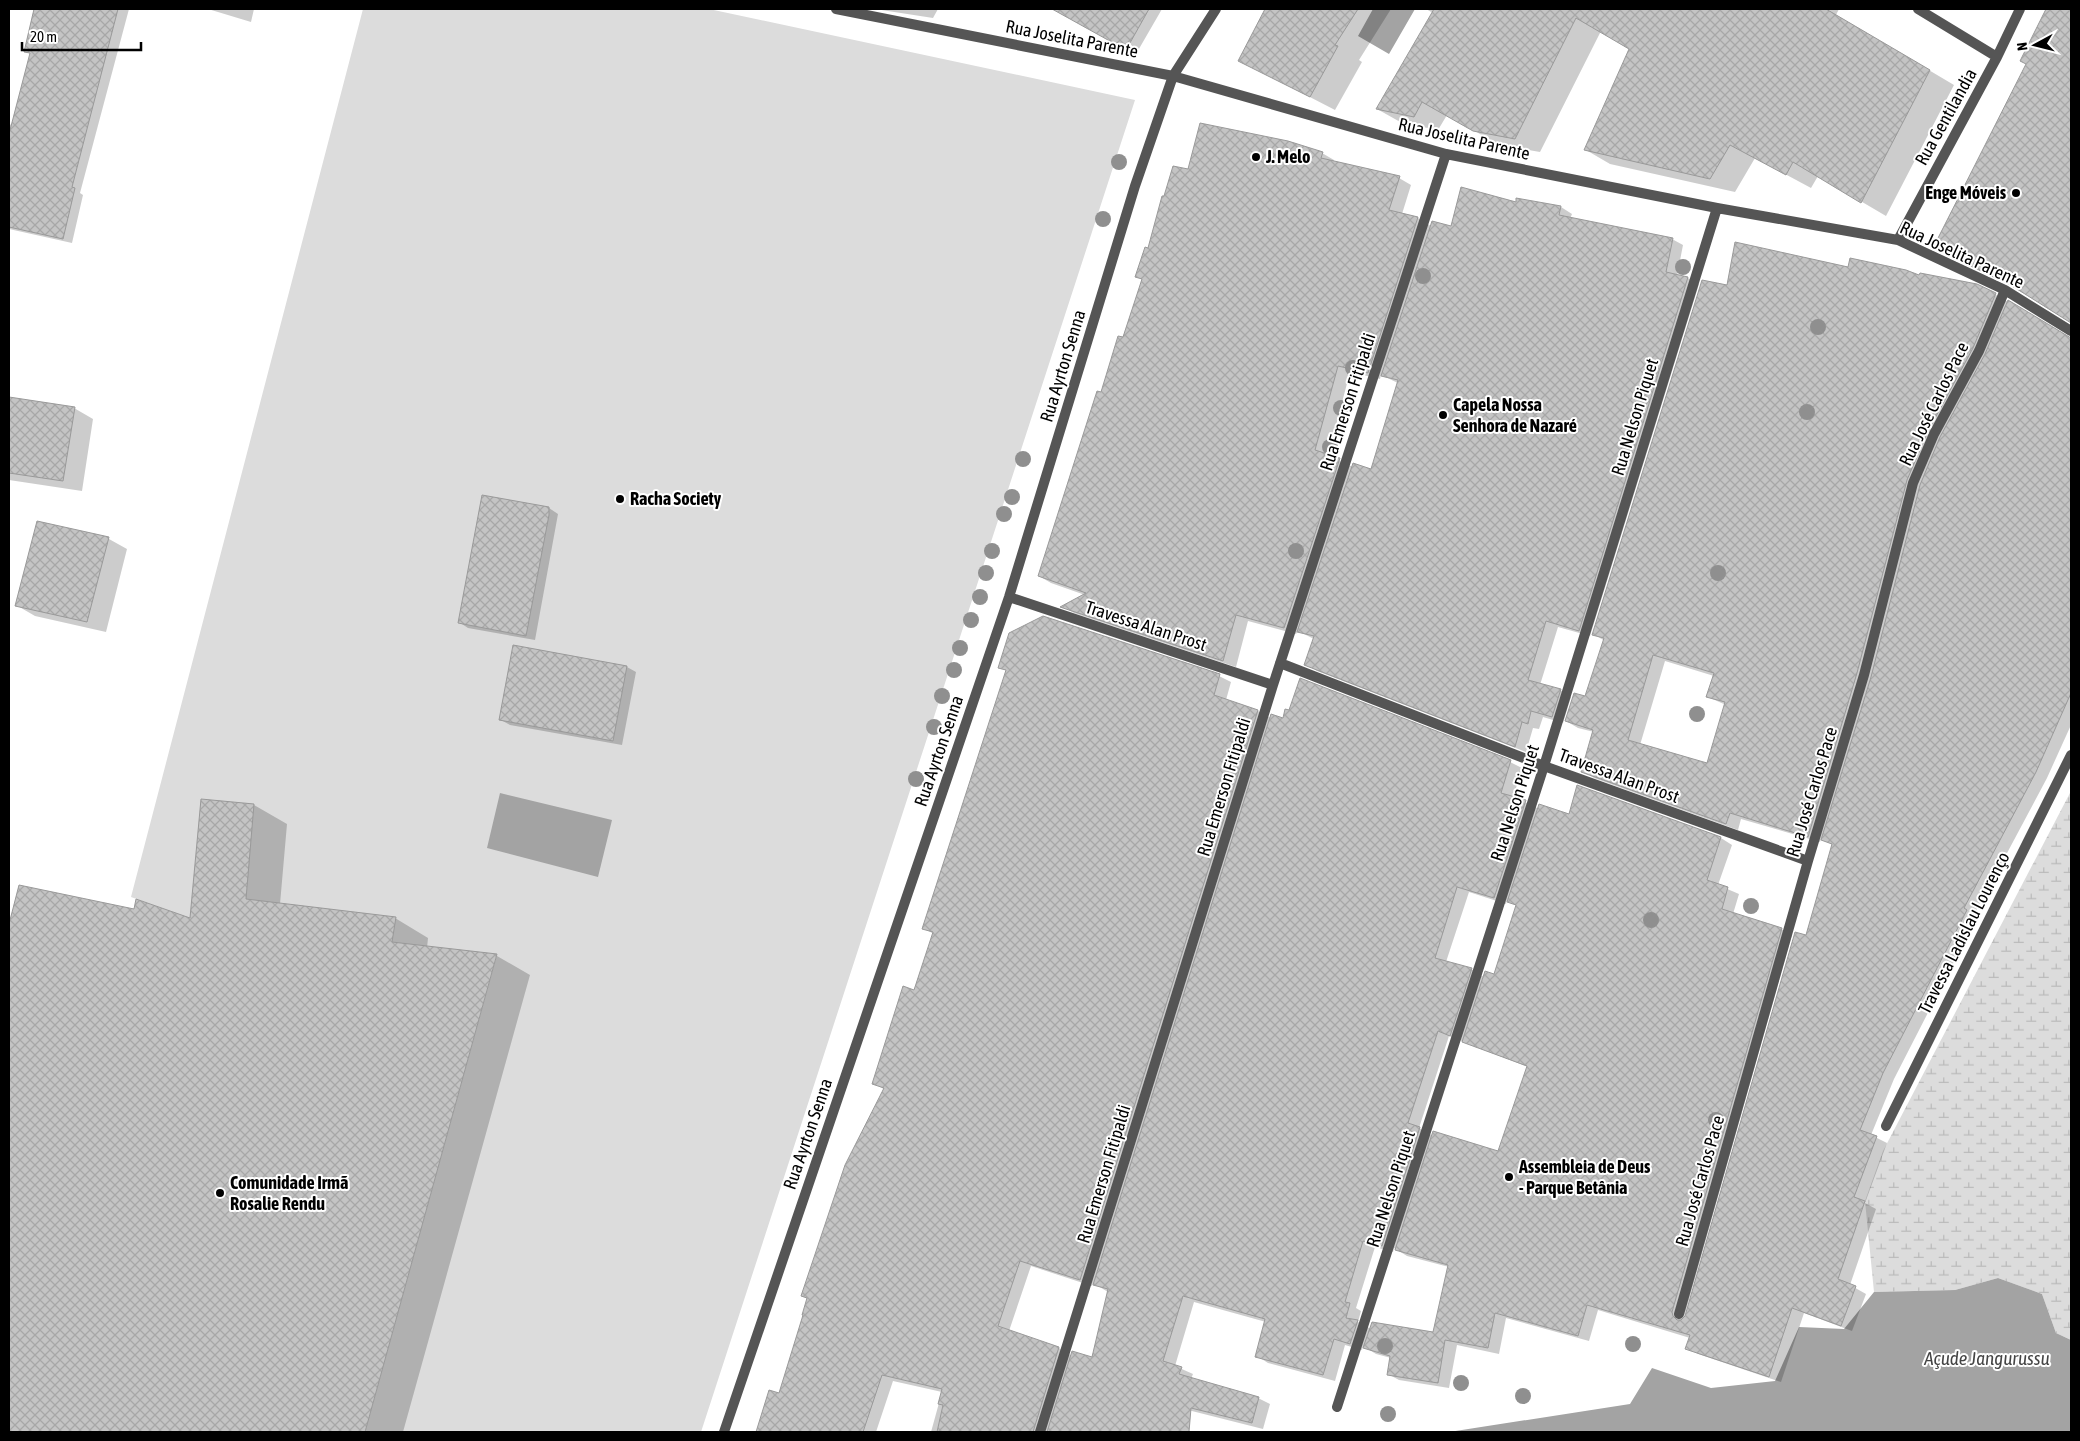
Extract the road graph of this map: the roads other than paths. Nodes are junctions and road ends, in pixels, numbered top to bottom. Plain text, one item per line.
1 (836, 9) edge
2 (1216, 9) edge
3 (1918, 9) edge
4 (2020, 9) edge
5 (1997, 57) junction
6 (1173, 76) junction
7 (1446, 154) junction
8 (1717, 208) junction
9 (1898, 240) junction
10 (2005, 290) junction
11 (2071, 331) edge
12 (1009, 597) junction
13 (1280, 663) junction
14 (1273, 685) junction
15 (2071, 755) edge
16 (1544, 766) junction
17 (1808, 861) junction
18 (1886, 1126) dead end
19 (1679, 1314) dead end
20 (1337, 1406) dead end
21 (724, 1432) edge
22 (1040, 1432) edge

1 - 6 street, Rua Joselita Parente
2 - 6 street, Rua Ayrton Senna
3 - 5 street
4 - 5 street, Rua Gentilandia
5 - 9 street, Rua Gentilandia
6 - 7 street, Rua Joselita Parente
6 - 12 street, Rua Ayrton Senna
7 - 8 street, Rua Joselita Parente
7 - 13 street, Rua Emerson Fitipaldi
8 - 9 street, Rua Joselita Parente
8 - 16 street, Rua Nelson Piquet
9 - 10 street, Rua Joselita Parente
10 - 11 street, Rua Joselita Parente
10 - 17 street, Rua José Carlos Pace
12 - 14 street, Travessa Alan Prost
12 - 21 street, Rua Ayrton Senna
13 - 14 street, Rua Emerson Fitipaldi
13 - 16 street, Travessa Alan Prost
14 - 22 street, Rua Emerson Fitipaldi
15 - 18 street, Travessa Ladislau Lourenço
16 - 17 street, Travessa Alan Prost
16 - 20 street, Rua Nelson Piquet
17 - 19 street, Rua José Carlos Pace

